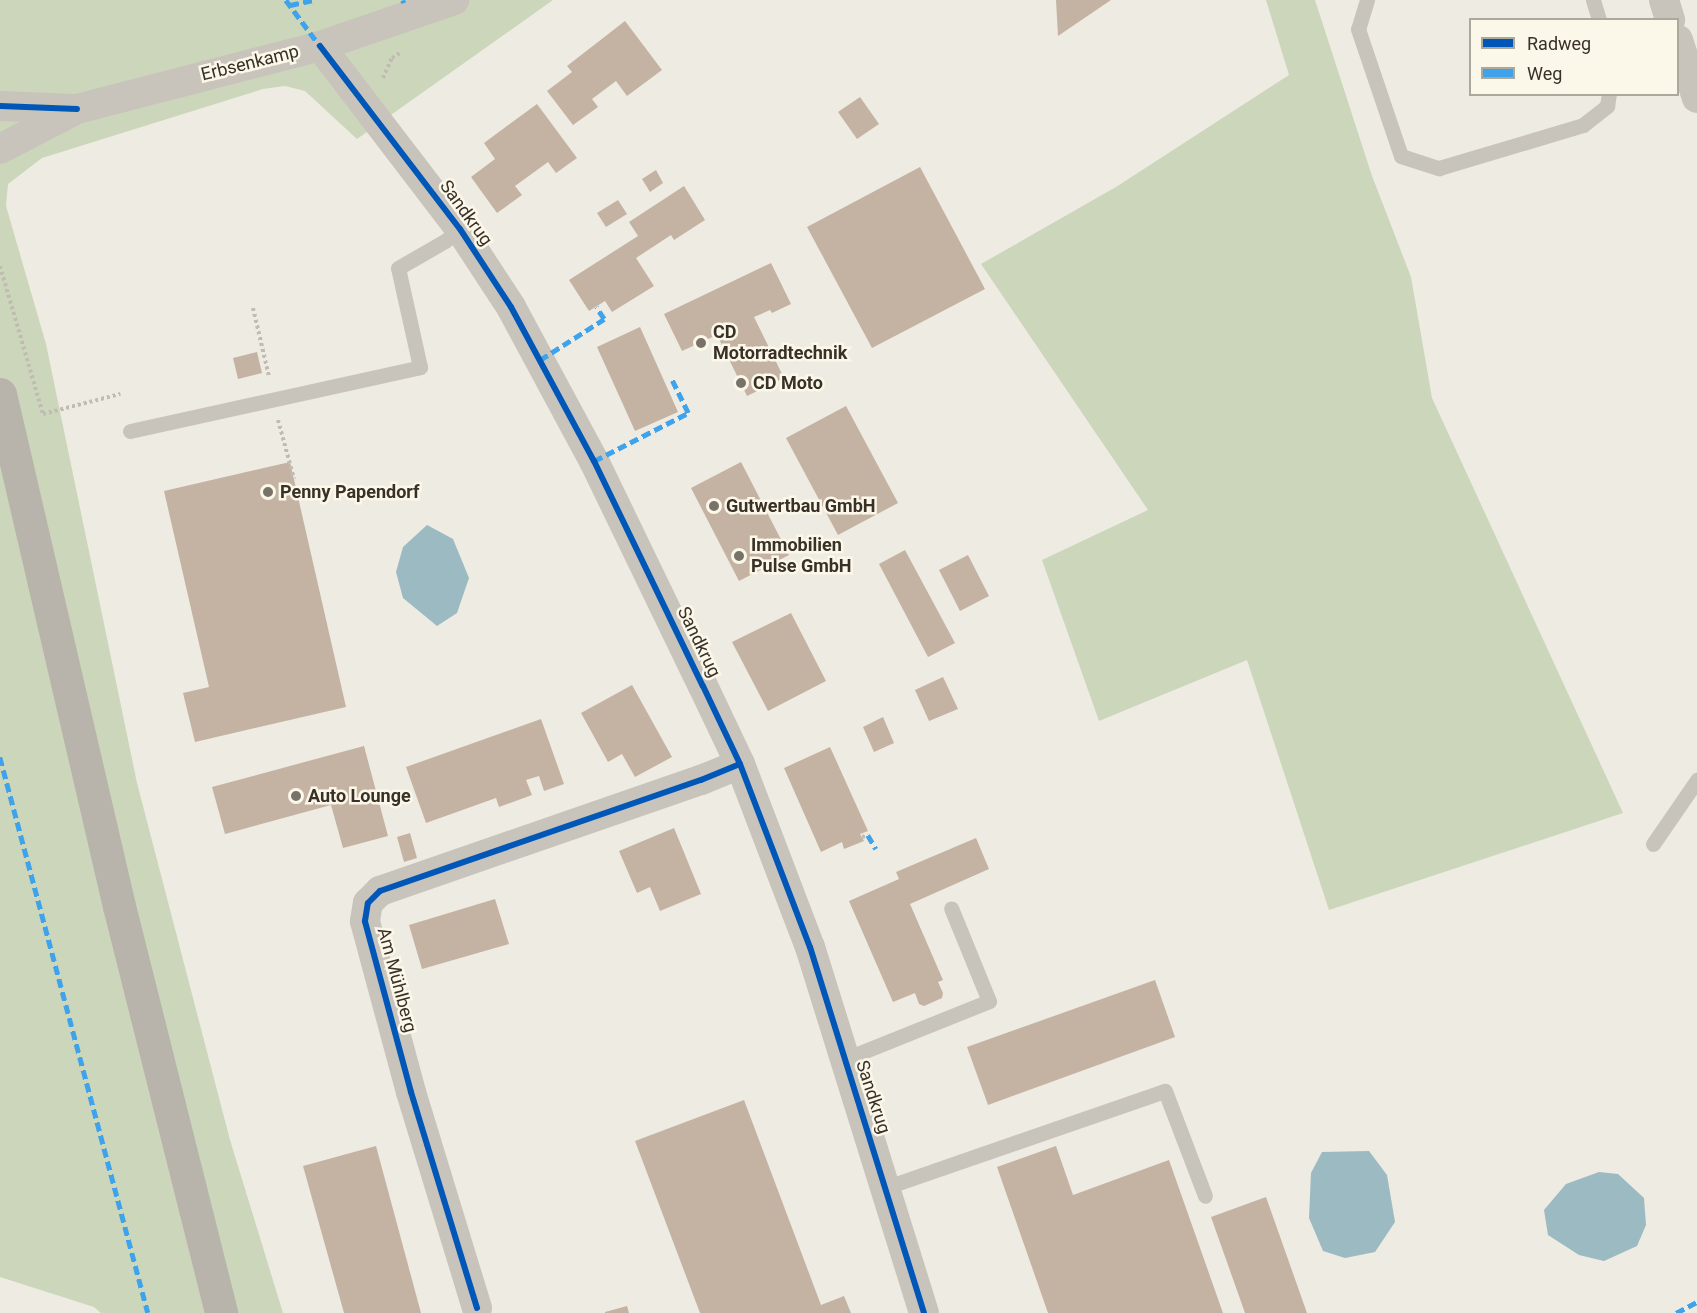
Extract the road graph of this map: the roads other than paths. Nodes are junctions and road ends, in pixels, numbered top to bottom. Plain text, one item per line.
1 (454, 0) edge
2 (1367, 0) edge
3 (1593, 0) edge
4 (1664, 0) edge
5 (1598, 18) edge
6 (1669, 18) edge
7 (320, 46) junction
8 (1679, 46) edge
9 (1609, 96) edge
10 (1697, 98) edge
11 (0, 106) edge
12 (77, 109) junction
13 (0, 148) edge
14 (460, 229) junction
15 (0, 394) edge
16 (130, 431) dead end
17 (740, 764) junction
18 (1697, 780) edge
19 (1653, 844) dead end
20 (951, 908) dead end
21 (845, 1059) junction
22 (887, 1187) junction
23 (1205, 1196) dead end
24 (478, 1311) edge
25 (221, 1313) edge
26 (924, 1313) edge

1 - 7 street, Erbsenkamp
2 - 9 lane
3 - 5 lane
4 - 6 street
7 - 12 street, Erbsenkamp
7 - 14 street, Sandkrug
8 - 10 street
11 - 12 street, Erbsenkamp
12 - 13 street, Erbsenkamp
14 - 16 lane
14 - 17 street, Sandkrug
15 - 25 main road
17 - 21 street, Sandkrug
17 - 24 street, Am Mühlberg
18 - 19 lane
20 - 21 lane
21 - 22 street, Sandkrug
22 - 23 lane
22 - 26 street, Sandkrug

